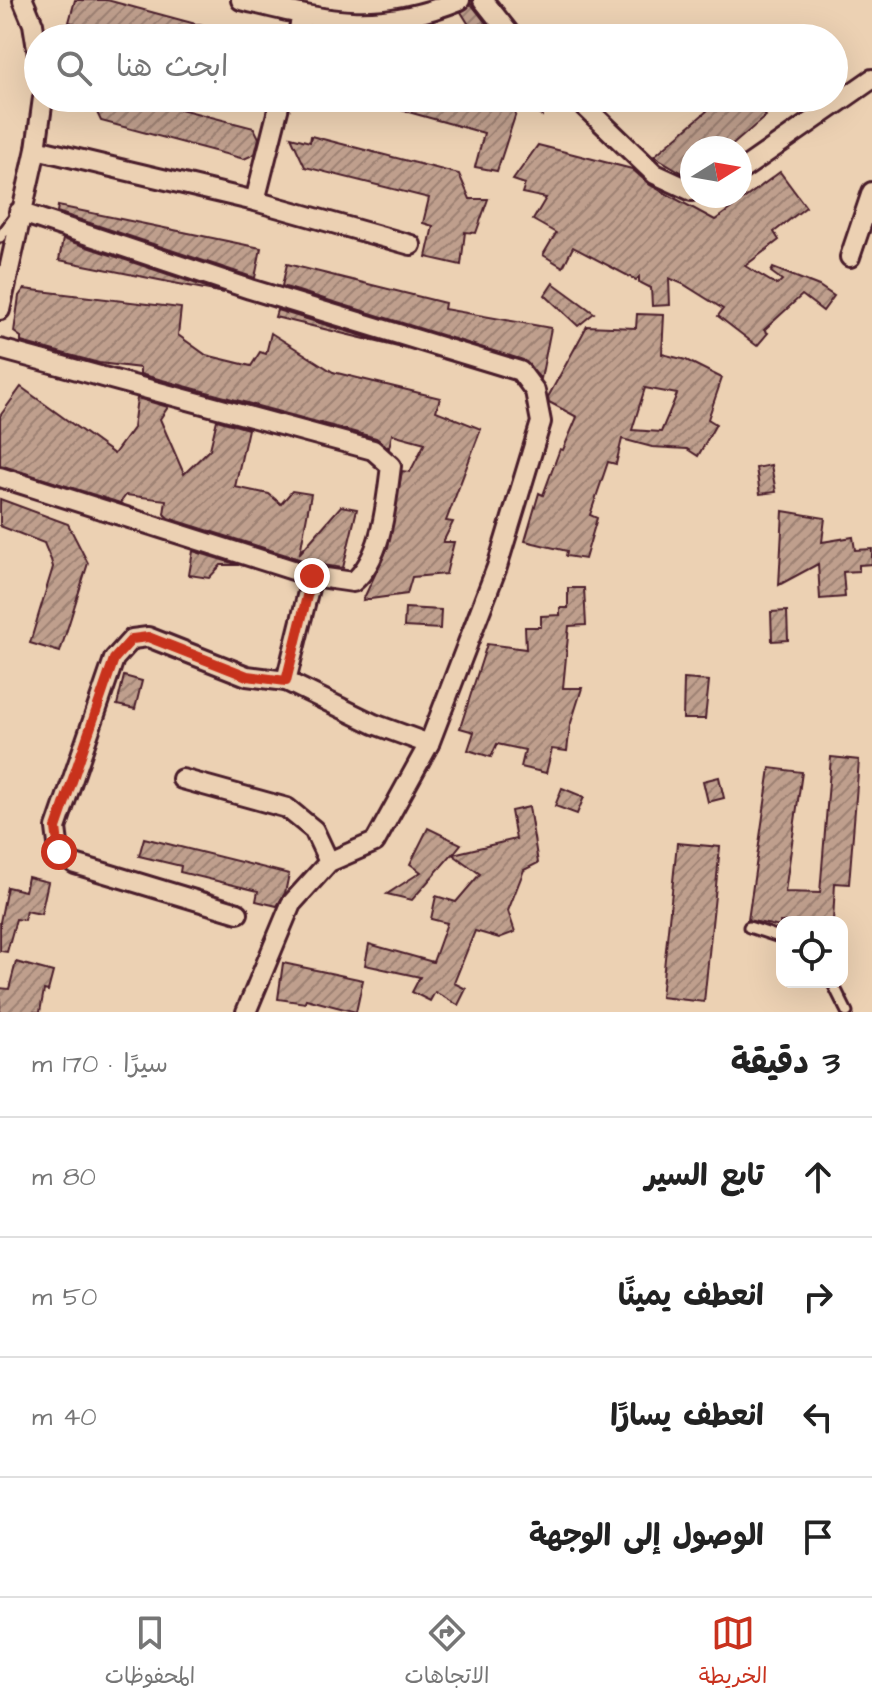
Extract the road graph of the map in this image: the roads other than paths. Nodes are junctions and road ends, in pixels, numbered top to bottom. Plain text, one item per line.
1 (241, 0) edge
2 (460, 0) edge
3 (483, 0) edge
4 (27, 4) edge
5 (302, 15) junction
6 (31, 24) edge
7 (300, 24) edge
8 (502, 24) edge
9 (872, 79) edge
10 (848, 96) edge
11 (41, 112) edge
12 (277, 112) edge
13 (591, 112) edge
14 (825, 112) edge
15 (36, 149) junction
16 (752, 163) edge
17 (680, 185) edge
18 (872, 192) edge
19 (255, 201) junction
20 (19, 212) junction
21 (0, 237) edge
22 (411, 245) dead end
23 (850, 257) dead end
24 (0, 310) edge
25 (0, 349) edge
26 (0, 477) edge
27 (312, 576) junction
28 (286, 681) junction
29 (429, 744) junction
30 (182, 779) dead end
31 (329, 862) junction
32 (238, 913) dead end
33 (749, 927) dead end
34 (776, 936) edge
35 (835, 988) edge
36 (246, 1012) edge
37 (847, 1012) edge

1 - 5 street
2 - 5 street
3 - 8 street
4 - 6 street
5 - 7 street
9 - 10 street
11 - 15 street
12 - 19 street
13 - 17 street
14 - 16 street
15 - 19 street
15 - 20 street
18 - 23 street
19 - 22 street
20 - 21 lane
20 - 24 street
20 - 29 street
25 - 27 street
26 - 27 street
27 - 28 street
28 - 29 street
28 - 32 street
29 - 31 street
30 - 31 street
31 - 36 street
33 - 34 lane
35 - 37 lane

